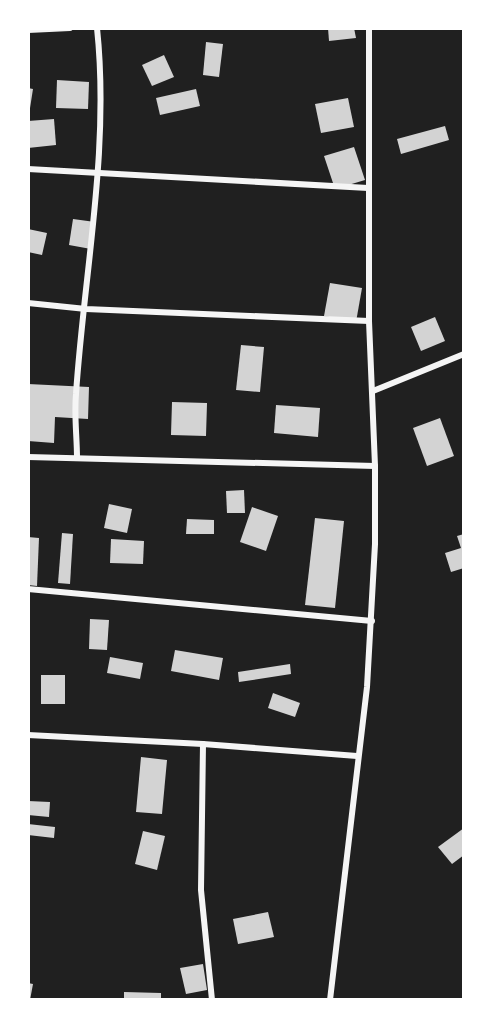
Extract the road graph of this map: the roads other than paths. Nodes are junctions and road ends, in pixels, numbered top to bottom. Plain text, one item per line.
1 (70, 28) edge
2 (97, 28) edge
3 (369, 28) edge
4 (28, 30) edge
5 (28, 170) edge
6 (96, 174) junction
7 (368, 188) junction
8 (28, 303) edge
9 (86, 309) junction
10 (369, 321) junction
11 (464, 354) edge
12 (373, 391) junction
13 (28, 457) edge
14 (77, 458) junction
15 (375, 466) junction
16 (28, 589) edge
17 (372, 621) junction
18 (28, 735) edge
19 (203, 744) junction
20 (357, 756) junction
21 (212, 999) edge
22 (330, 999) edge

1 - 4 street
2 - 6 street
3 - 7 street
5 - 6 street
6 - 7 street
6 - 9 street
7 - 10 street
8 - 9 street
9 - 10 street
9 - 14 street
10 - 12 street
11 - 12 street
12 - 15 street
13 - 14 street
14 - 15 street
15 - 17 street
16 - 17 street
17 - 20 street
18 - 19 street
19 - 20 street
19 - 21 street
20 - 22 street

